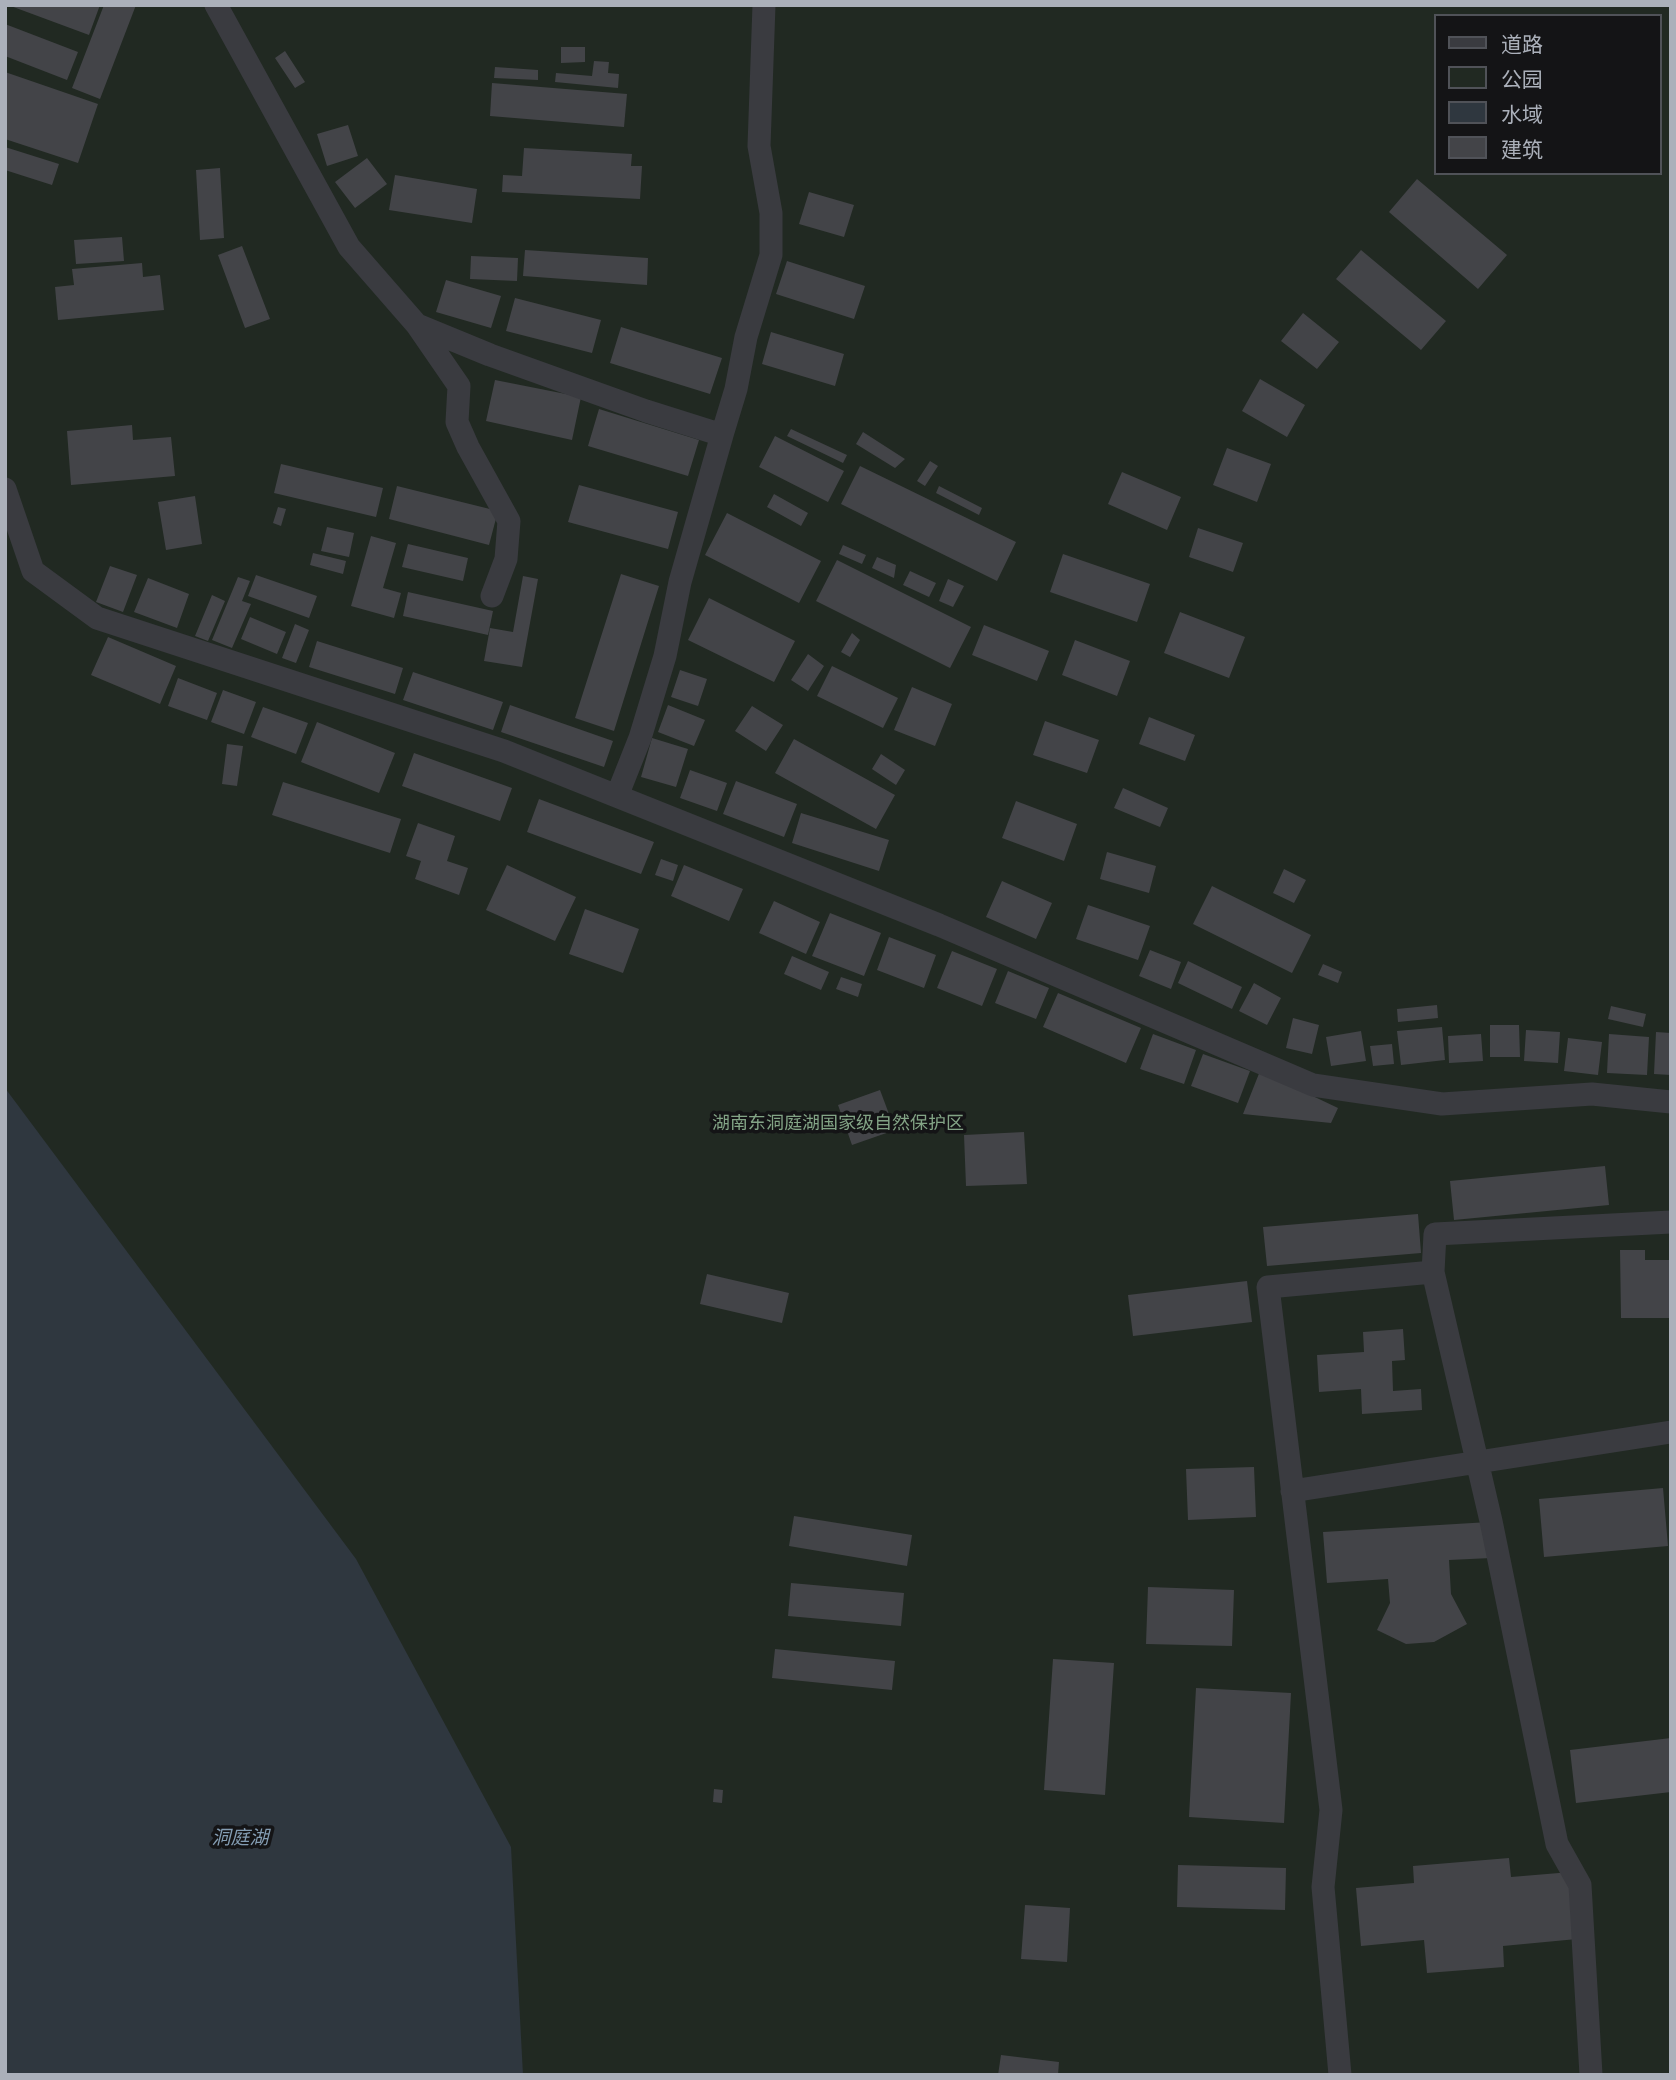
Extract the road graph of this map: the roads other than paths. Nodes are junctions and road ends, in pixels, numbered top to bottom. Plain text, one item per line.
1 (216, 5) edge
2 (764, 5) edge
3 (417, 325) junction
4 (722, 435) junction
5 (5, 489) edge
6 (492, 596) dead end
7 (617, 796) junction
8 (1671, 1102) edge
9 (1671, 1222) edge
10 (1433, 1272) junction
11 (1671, 1432) edge
12 (1478, 1462) junction
13 (1292, 1490) junction
14 (1340, 2075) edge
15 (1591, 2075) edge

1 - 3 street
2 - 4 street
3 - 4 street
3 - 6 street
4 - 7 street
5 - 7 street
7 - 8 street
9 - 10 street
10 - 12 street
10 - 13 street
11 - 12 street
12 - 13 street
12 - 15 street
13 - 14 street

